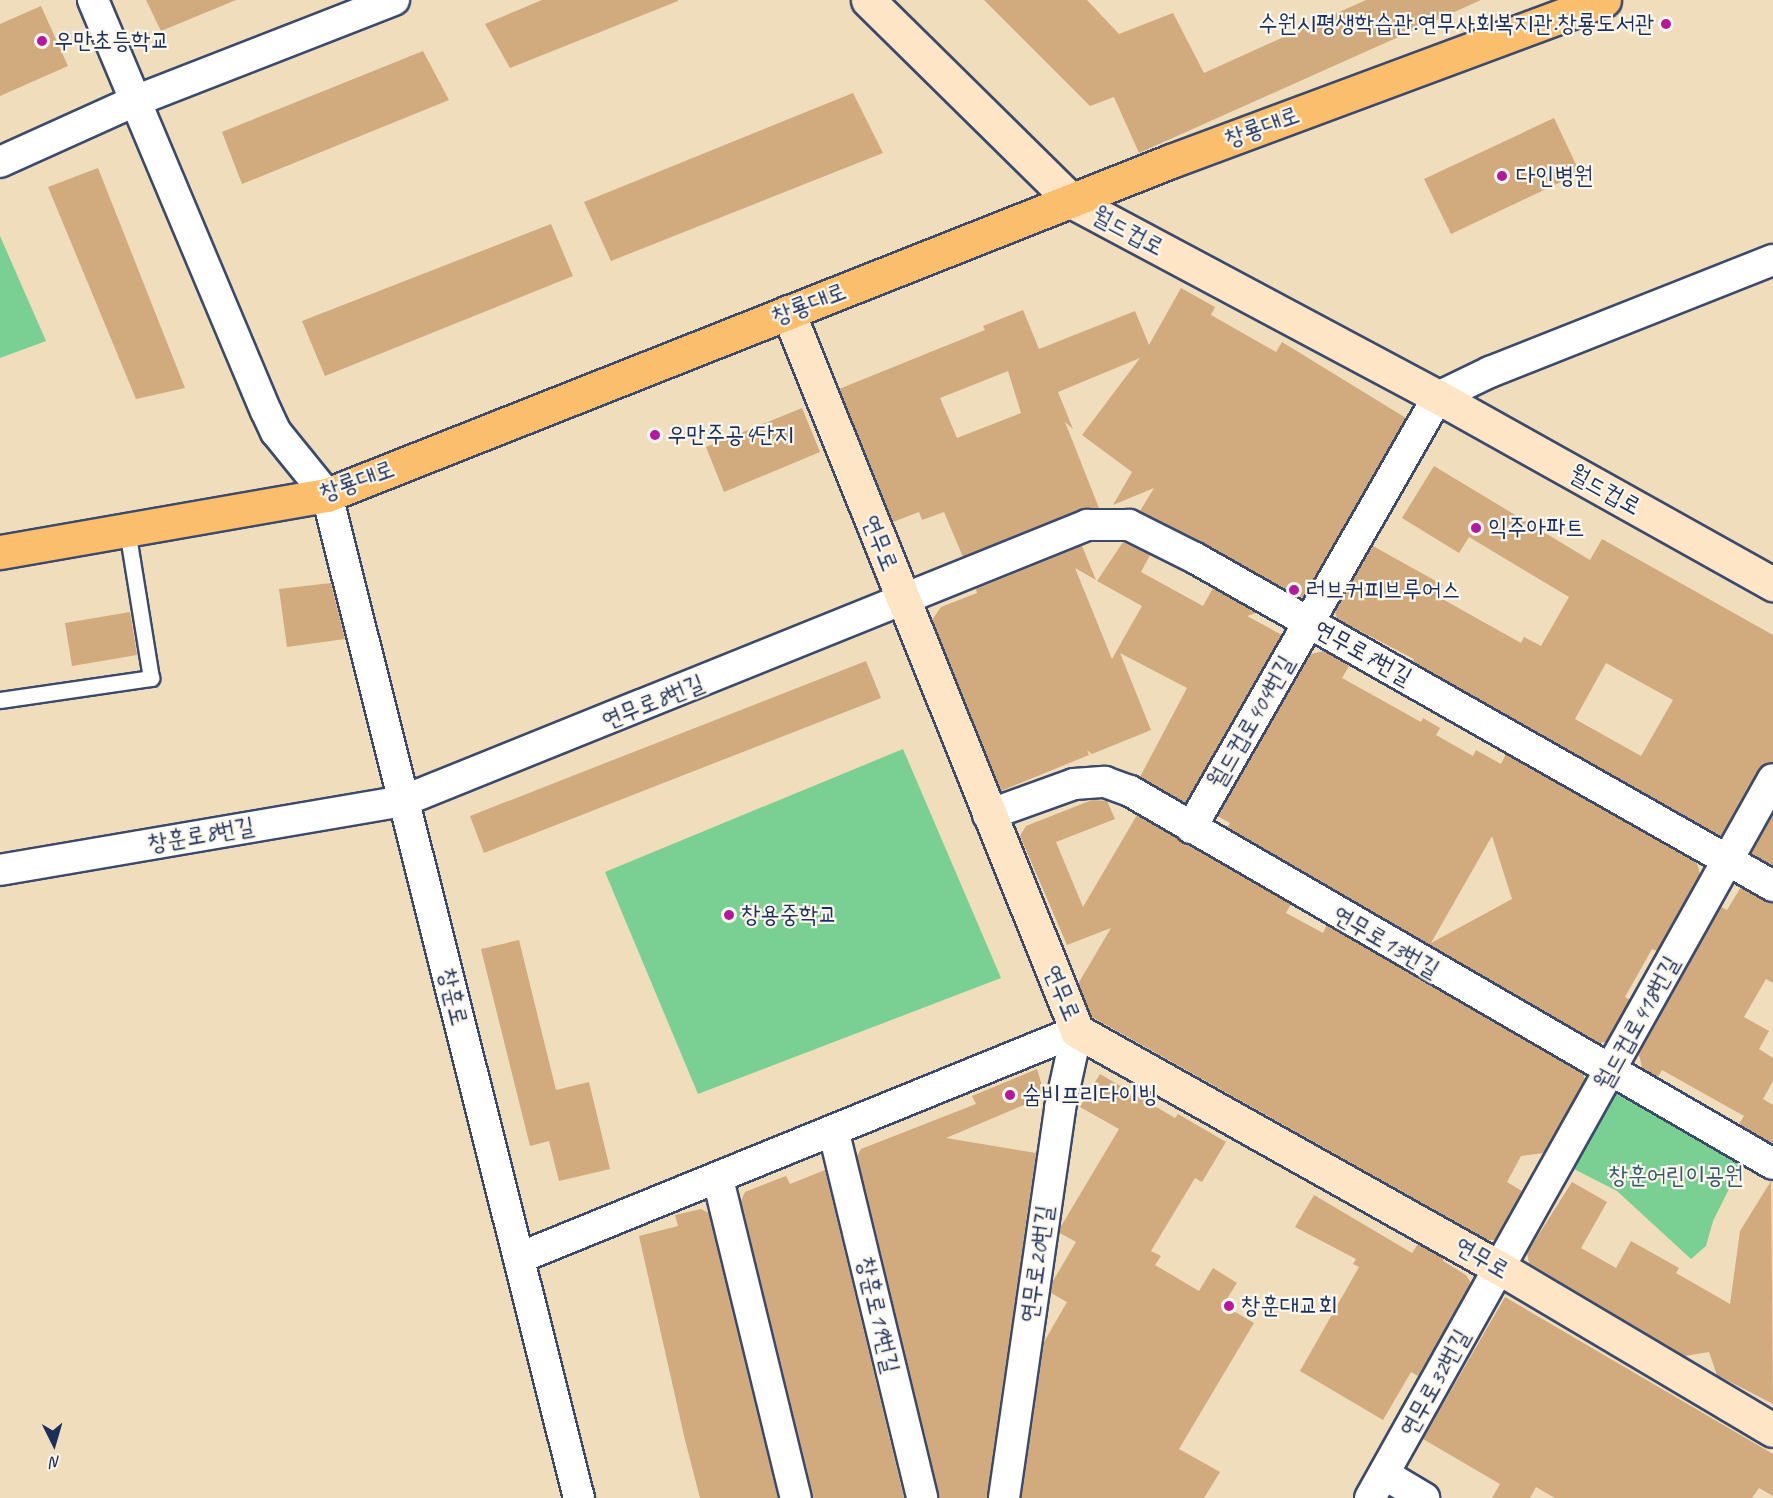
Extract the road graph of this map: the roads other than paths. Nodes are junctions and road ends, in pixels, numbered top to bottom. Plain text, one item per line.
1 (93, 0) edge
2 (394, 0) edge
3 (868, 0) edge
4 (1604, 0) edge
5 (135, 100) junction
6 (0, 162) edge
7 (1073, 202) junction
8 (1773, 260) edge
9 (788, 312) junction
10 (1438, 397) junction
11 (327, 495) junction
12 (127, 530) junction
13 (0, 552) edge
14 (1773, 584) edge
15 (903, 602) junction
16 (1308, 622) junction
17 (0, 700) edge
18 (1773, 779) edge
19 (403, 801) junction
20 (988, 815) junction
21 (1191, 828) junction
22 (1728, 859) junction
23 (0, 870) edge
24 (1773, 886) edge
25 (1077, 1031) junction
26 (1609, 1072) junction
27 (834, 1133) junction
28 (1773, 1164) edge
29 (718, 1179) junction
30 (519, 1258) junction
31 (1500, 1268) junction
32 (1773, 1430) edge
33 (1377, 1486) edge
34 (579, 1498) edge
35 (796, 1498) edge
36 (921, 1498) edge
37 (1004, 1498) edge
38 (1424, 1498) edge

1 - 5 street
2 - 5 street
3 - 7 street, 월드컵로
4 - 7 main road, 창룡대로
5 - 6 street
5 - 11 street
7 - 9 main road, 창룡대로
7 - 10 street, 월드컵로
8 - 10 street
9 - 11 main road, 창룡대로
9 - 15 street, 연무로
10 - 14 street, 월드컵로
10 - 16 street, 월드컵로404번길
11 - 12 main road, 창룡대로
11 - 19 street, 창훈로
12 - 13 main road, 창룡대로
12 - 17 lane
15 - 16 street, 연무로7번길
15 - 19 street, 연무로8번길
15 - 20 street, 연무로
16 - 21 street, 월드컵로404번길
16 - 22 street, 연무로7번길
18 - 22 street, 월드컵로418번길
19 - 23 street, 창훈로8번길
19 - 30 street, 창훈로
20 - 21 street, 연무로13번길
20 - 25 street, 연무로
21 - 26 street, 연무로13번길
22 - 24 street, 연무로7번길
22 - 26 street, 월드컵로418번길
25 - 27 street
25 - 31 street, 연무로
25 - 37 street, 연무로20번길
26 - 28 street, 연무로13번길
26 - 31 street, 월드컵로418번길
27 - 29 street
27 - 36 street, 창훈로19번길
29 - 30 street
29 - 35 street
30 - 34 street, 창훈로
31 - 32 street, 연무로
31 - 33 street, 연무로32번길
33 - 38 street

